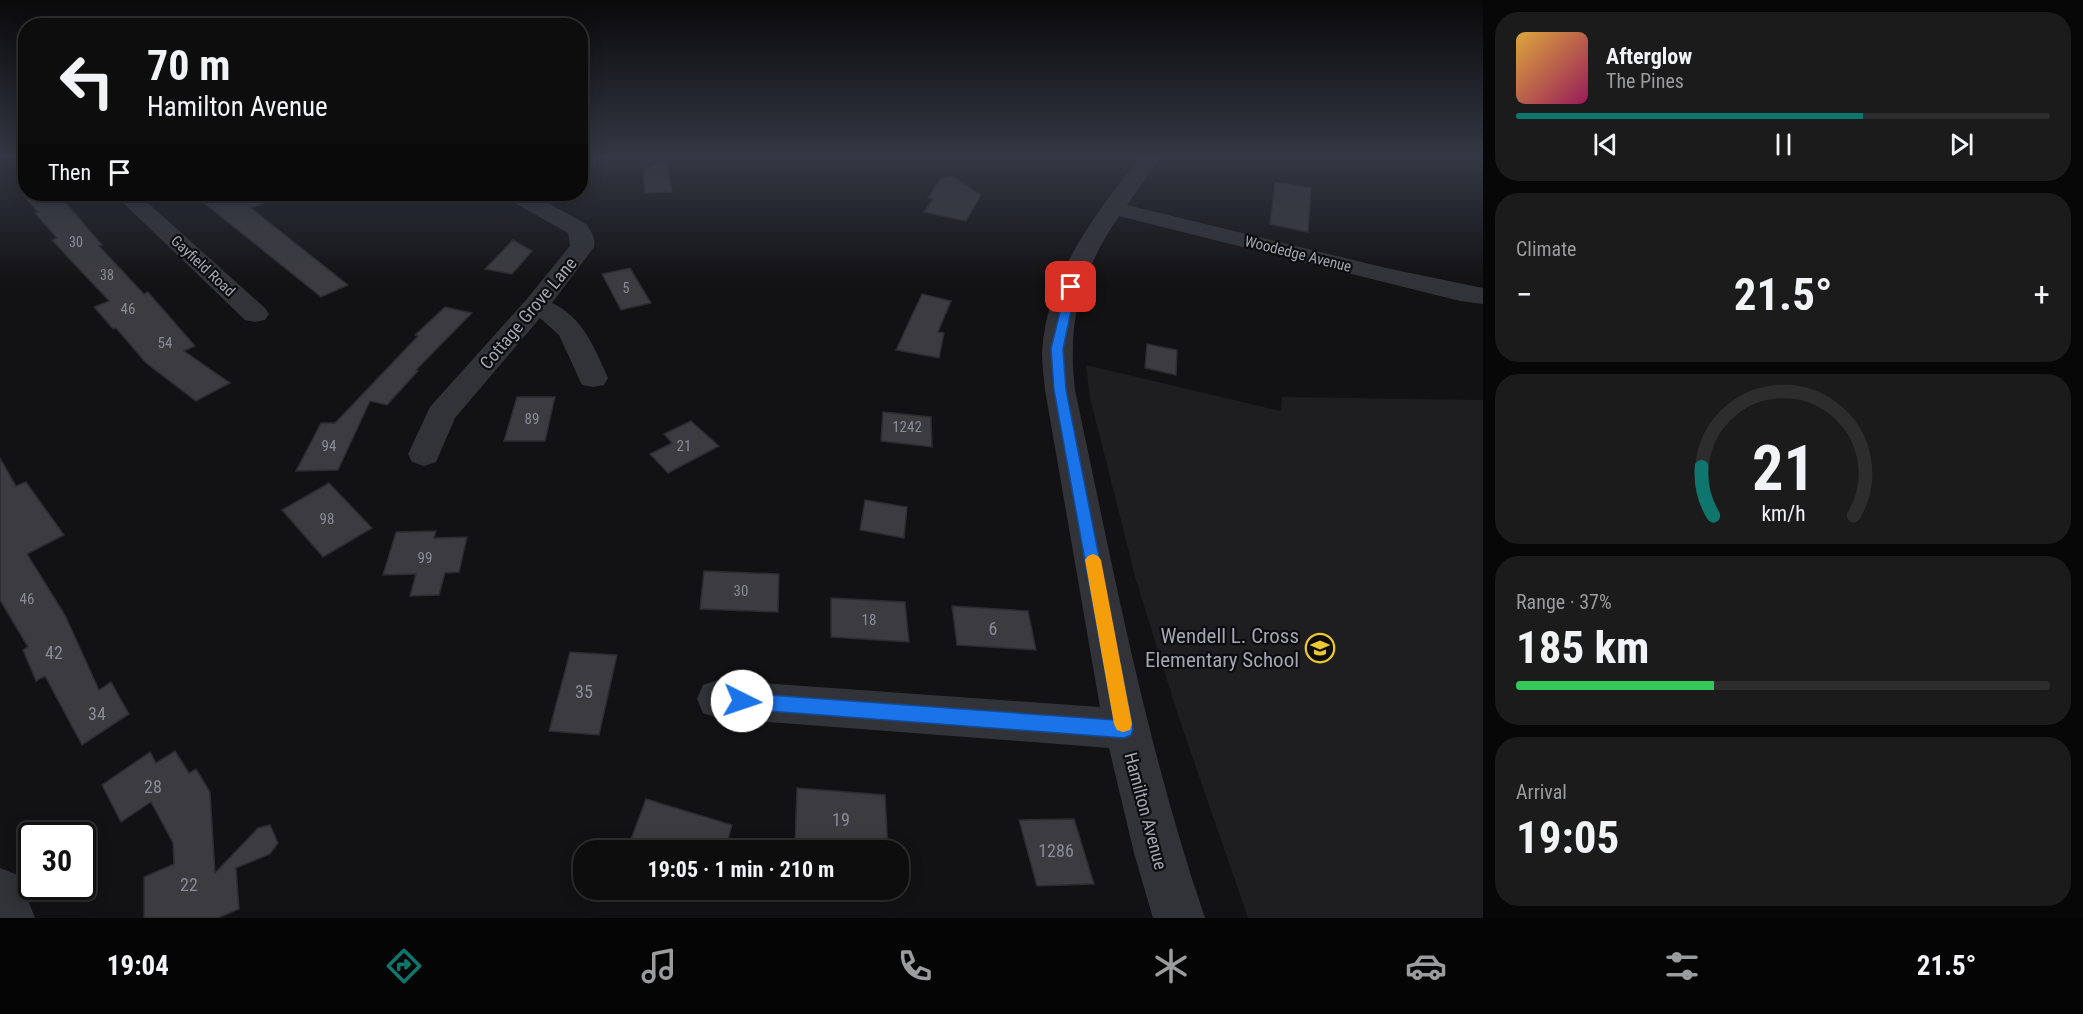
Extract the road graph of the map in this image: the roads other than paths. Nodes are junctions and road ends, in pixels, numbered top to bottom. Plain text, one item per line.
1 (1119, 200) edge
2 (133, 201) edge
3 (533, 201) edge
4 (1113, 208) junction
5 (1483, 296) edge
6 (536, 306) junction
7 (255, 314) dead end
8 (593, 378) dead end
9 (424, 454) dead end
10 (718, 699) dead end
11 (1124, 729) junction
12 (0, 893) edge
13 (9, 918) edge
14 (1179, 918) edge

1 - 4 street, Hamilton Avenue
2 - 7 street, Gayfield Road
3 - 6 street, Cottage Grove Lane
4 - 5 street, Woodedge Avenue
4 - 11 street, Hamilton Avenue
6 - 8 street
6 - 9 street, Cottage Grove Lane
10 - 11 street
11 - 14 street, Hamilton Avenue
12 - 13 street

